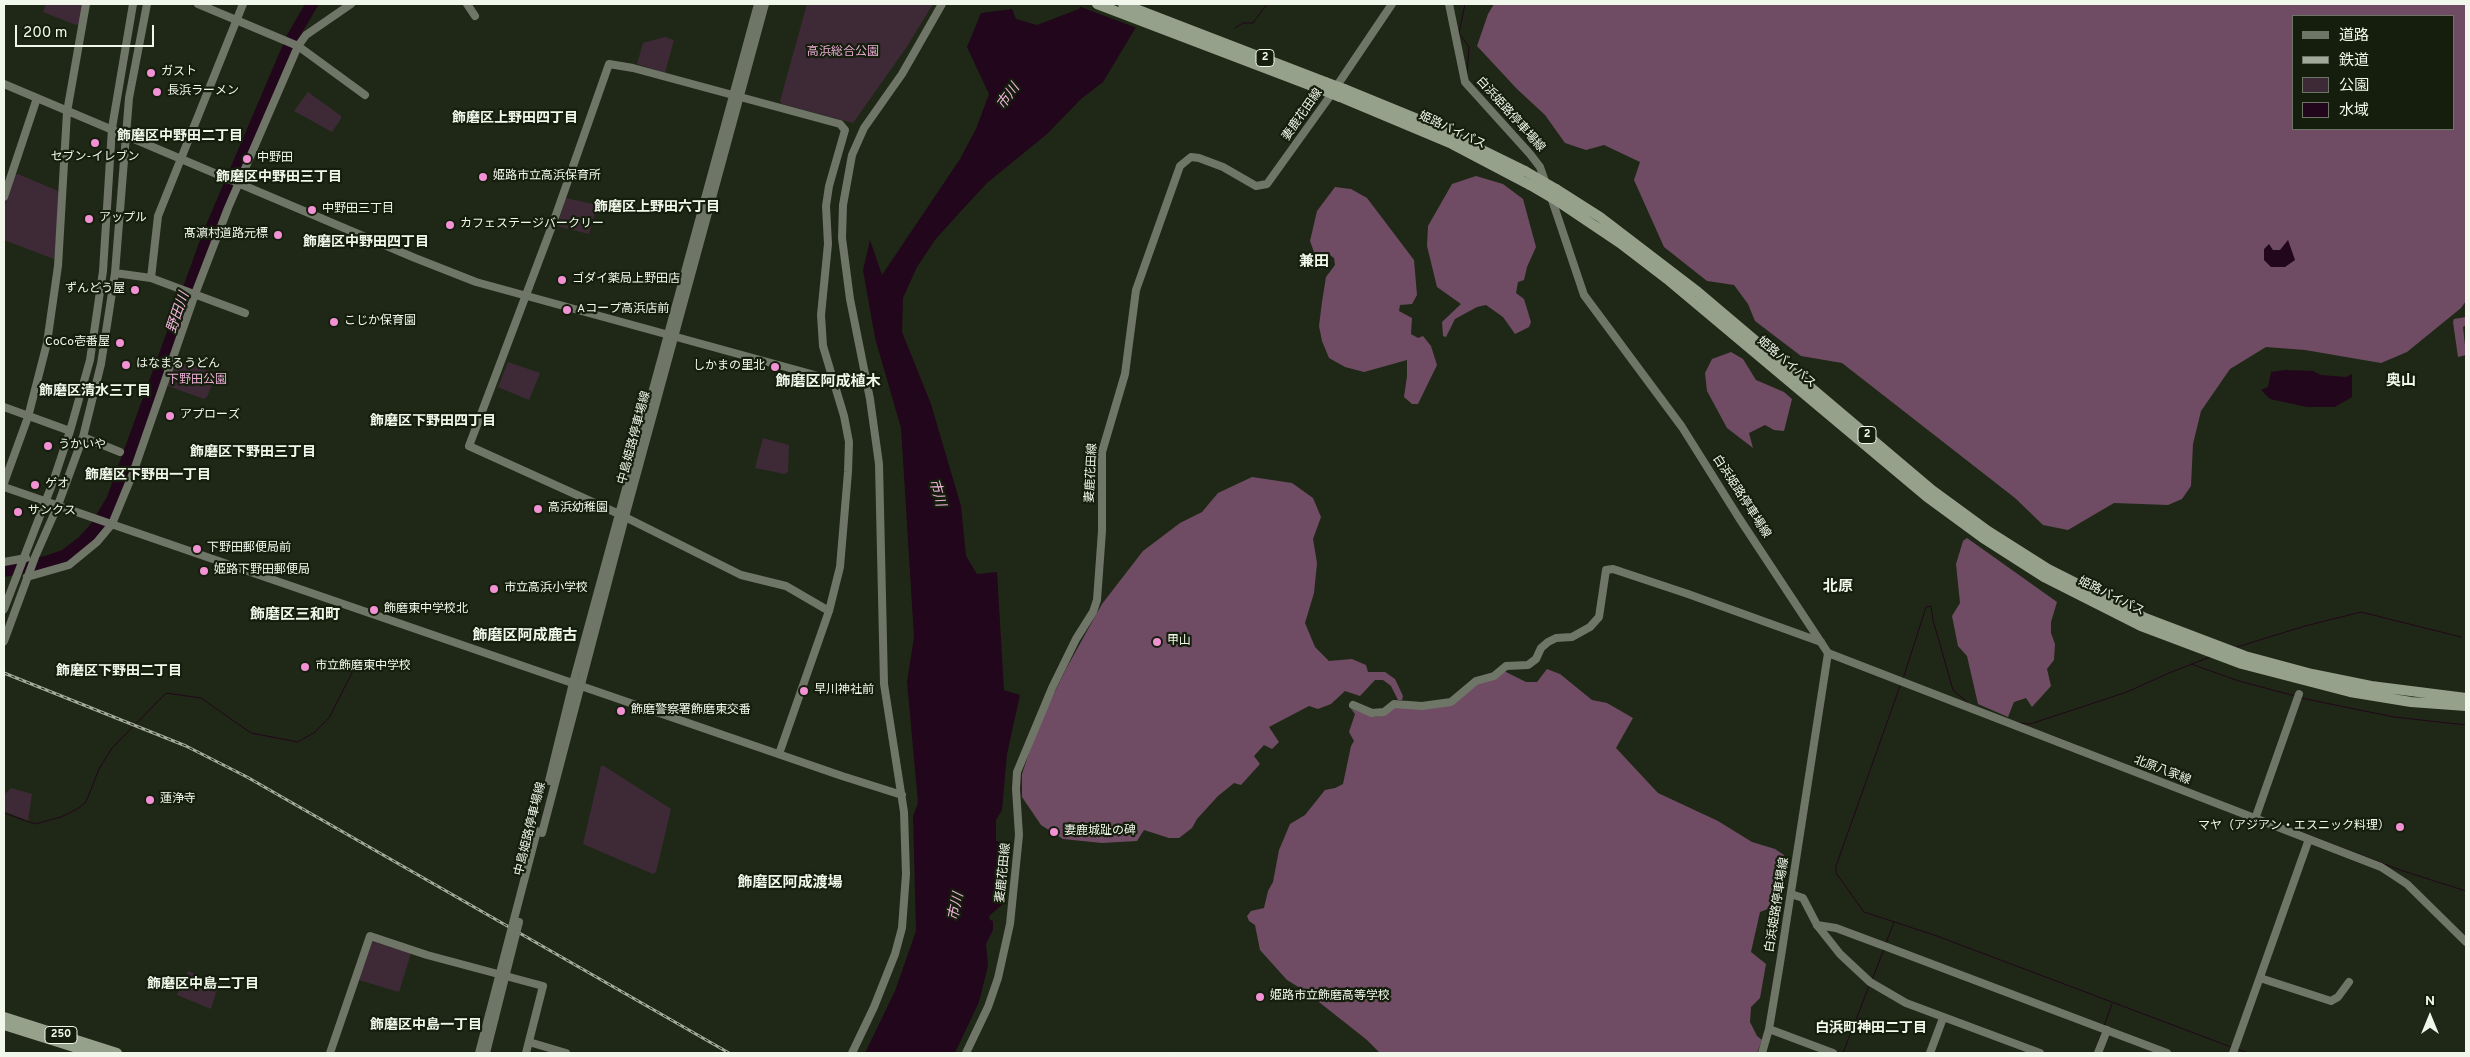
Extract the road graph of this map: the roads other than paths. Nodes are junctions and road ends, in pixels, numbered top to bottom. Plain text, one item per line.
1 (86, 4) edge
2 (134, 4) edge
3 (147, 4) edge
4 (198, 4) edge
5 (244, 4) edge
6 (351, 4) edge
7 (467, 4) edge
8 (758, 4) edge
9 (765, 4) edge
10 (942, 4) edge
11 (1097, 4) edge
12 (1123, 4) edge
13 (1392, 4) edge
14 (1449, 4) edge
15 (475, 16) dead end
16 (1149, 18) junction
17 (237, 19) junction
18 (298, 46) junction
19 (4, 84) edge
20 (364, 95) dead end
21 (736, 97) junction
22 (37, 98) junction
23 (67, 112) junction
24 (112, 128) junction
25 (1427, 128) junction
26 (126, 134) junction
27 (182, 158) junction
28 (238, 184) junction
29 (4, 197) edge
30 (115, 273) junction
31 (151, 278) junction
32 (195, 294) junction
33 (524, 295) junction
34 (245, 313) dead end
35 (671, 336) junction
36 (833, 380) junction
37 (4, 407) edge
38 (28, 417) junction
39 (70, 431) junction
40 (83, 436) junction
41 (120, 452) dead end
42 (4, 483) edge
43 (4, 487) edge
44 (45, 501) junction
45 (58, 505) junction
46 (622, 516) junction
47 (112, 524) junction
48 (35, 557) junction
49 (22, 558) junction
50 (4, 562) edge
51 (28, 577) junction
52 (4, 610) edge
53 (829, 611) junction
54 (4, 641) edge
55 (1821, 642) junction
56 (2202, 646) junction
57 (1828, 653) junction
58 (573, 683) junction
59 (581, 686) junction
60 (2299, 694) dead end
61 (2466, 704) edge
62 (1353, 705) dead end
63 (779, 754) junction
64 (902, 795) junction
65 (2254, 820) junction
66 (539, 832) junction
67 (2309, 839) junction
68 (1792, 894) junction
69 (1817, 925) junction
70 (2466, 942) edge
71 (2260, 978) junction
72 (2349, 982) dead end
73 (492, 1016) junction
74 (4, 1017) edge
75 (1943, 1018) junction
76 (4, 1025) edge
77 (1769, 1029) junction
78 (2107, 1030) junction
79 (529, 1042) junction
80 (93, 1053) edge
81 (118, 1053) edge
82 (330, 1053) edge
83 (479, 1053) edge
84 (486, 1053) edge
85 (526, 1053) edge
86 (566, 1053) edge
87 (852, 1053) edge
88 (966, 1053) edge
89 (1762, 1053) edge
90 (1833, 1053) edge
91 (1930, 1053) edge
92 (2040, 1053) edge
93 (2098, 1053) edge
94 (2167, 1053) edge
95 (2233, 1053) edge

1 - 23 street
2 - 24 street
3 - 26 street
4 - 17 street
5 - 17 street
6 - 18 street
7 - 15 street
8 - 21 street, 中島姫路停車場線
9 - 21 street, 中島姫路停車場線
10 - 64 street
11 - 16 highway, 姫路バイパス / 2
12 - 16 highway, 姫路バイパス / 2
13 - 88 street, 妻鹿花田線
14 - 55 street, 白浜姫路停車場線
16 - 25 highway, 姫路バイパス / 2, bridge
17 - 18 street
17 - 27 street
18 - 20 street
18 - 28 street
19 - 22 street
21 - 33 street
21 - 35 street, 中島姫路停車場線
21 - 36 street
22 - 23 street
22 - 29 street
23 - 24 street
23 - 38 street
24 - 26 street
24 - 39 street
25 - 56 highway, 姫路バイパス / 2, bridge
25 - 56 highway, 姫路バイパス / 2, bridge
26 - 27 street
26 - 30 street
27 - 28 street
27 - 31 street
28 - 32 street
28 - 33 street
30 - 31 street
30 - 40 street
31 - 32 street
32 - 34 street
32 - 47 street
33 - 35 street
33 - 46 street
35 - 36 street
35 - 46 street, 中島姫路停車場線
36 - 53 street
37 - 38 street
38 - 39 street
38 - 42 street
39 - 44 street
40 - 41 street
40 - 45 street
43 - 44 street
44 - 45 street
44 - 49 street
45 - 47 street
45 - 48 street
46 - 53 street
46 - 58 street, 中島姫路停車場線
46 - 59 street, 中島姫路停車場線
47 - 51 street
47 - 58 street
48 - 49 street
48 - 51 street
49 - 50 street
49 - 52 street
51 - 54 street
53 - 63 street
55 - 57 street, 白浜姫路停車場線
55 - 62 street
56 - 61 highway, 姫路バイパス / 2
57 - 65 street, 北原八家線
57 - 68 street, 白浜姫路停車場線
58 - 59 street
58 - 66 street, 中島姫路停車場線
59 - 63 street
59 - 66 street, 中島姫路停車場線
60 - 65 street
63 - 64 street
64 - 87 street
65 - 67 street, 北原八家線
66 - 73 street, 中島姫路停車場線, bridge
67 - 70 street, 北原八家線
67 - 71 street
68 - 69 street
68 - 77 street, 白浜姫路停車場線
69 - 75 street
69 - 78 street
71 - 72 street
71 - 95 street
73 - 83 street, 中島姫路停車場線
73 - 84 street, 中島姫路停車場線
74 - 81 highway, 250
75 - 91 street
75 - 92 street
76 - 80 highway, 250
77 - 89 street, 白浜姫路停車場線
77 - 90 street
78 - 93 street
78 - 94 street
79 - 82 street
79 - 85 street
79 - 86 street

